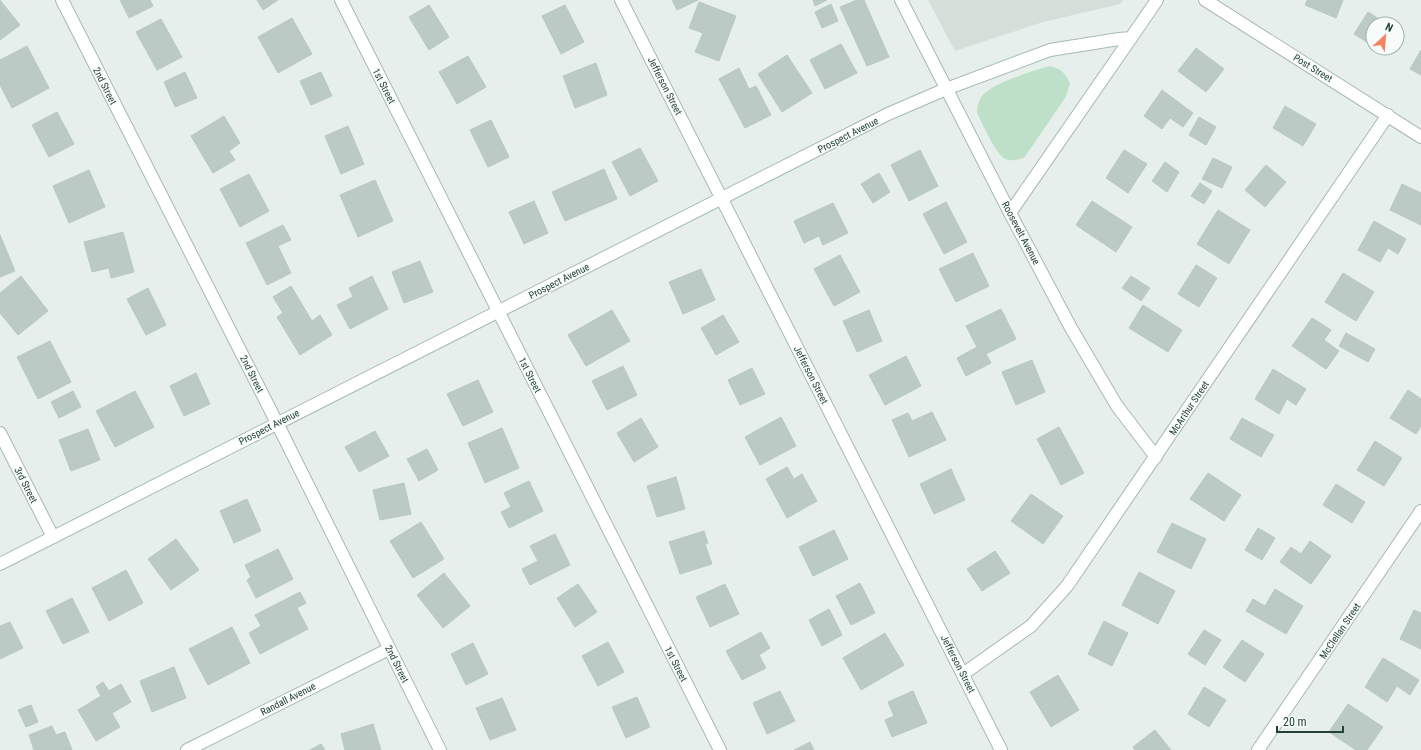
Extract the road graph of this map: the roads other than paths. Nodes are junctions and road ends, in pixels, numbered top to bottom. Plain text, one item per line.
1 (62, 0) edge
2 (341, 0) edge
3 (621, 0) edge
4 (901, 0) edge
5 (1157, 0) edge
6 (1205, 0) edge
7 (1131, 38) junction
8 (946, 89) junction
9 (1388, 116) junction
10 (1421, 137) edge
11 (721, 199) junction
12 (1010, 213) junction
13 (498, 312) junction
14 (277, 423) junction
15 (0, 433) edge
16 (1156, 457) junction
17 (1421, 511) edge
18 (53, 537) junction
19 (0, 564) edge
20 (389, 649) junction
21 (963, 674) junction
22 (187, 750) edge
23 (440, 750) edge
24 (720, 750) edge
25 (1001, 750) edge
26 (1258, 750) edge

1 - 14 street, 2nd Street
2 - 13 street, 1st Street
3 - 11 street, Jefferson Street
4 - 8 street, Roosevelt Avenue
5 - 7 street
6 - 9 street, Post Street
7 - 8 street, Prospect Avenue
7 - 12 street
8 - 11 street, Prospect Avenue
8 - 12 street, Roosevelt Avenue
9 - 10 street, Post Street
9 - 16 street, McArthur Street
11 - 13 street, Prospect Avenue
11 - 21 street, Jefferson Street
12 - 16 street, Roosevelt Avenue
13 - 14 street, Prospect Avenue
13 - 24 street, 1st Street
14 - 18 street, Prospect Avenue
14 - 20 street, 2nd Street
15 - 18 street, 3rd Street
16 - 21 street, McArthur Street
17 - 26 street, McClellan Street
18 - 19 street, Prospect Avenue
20 - 22 street, Randall Avenue
20 - 23 street, 2nd Street
21 - 25 street, Jefferson Street

